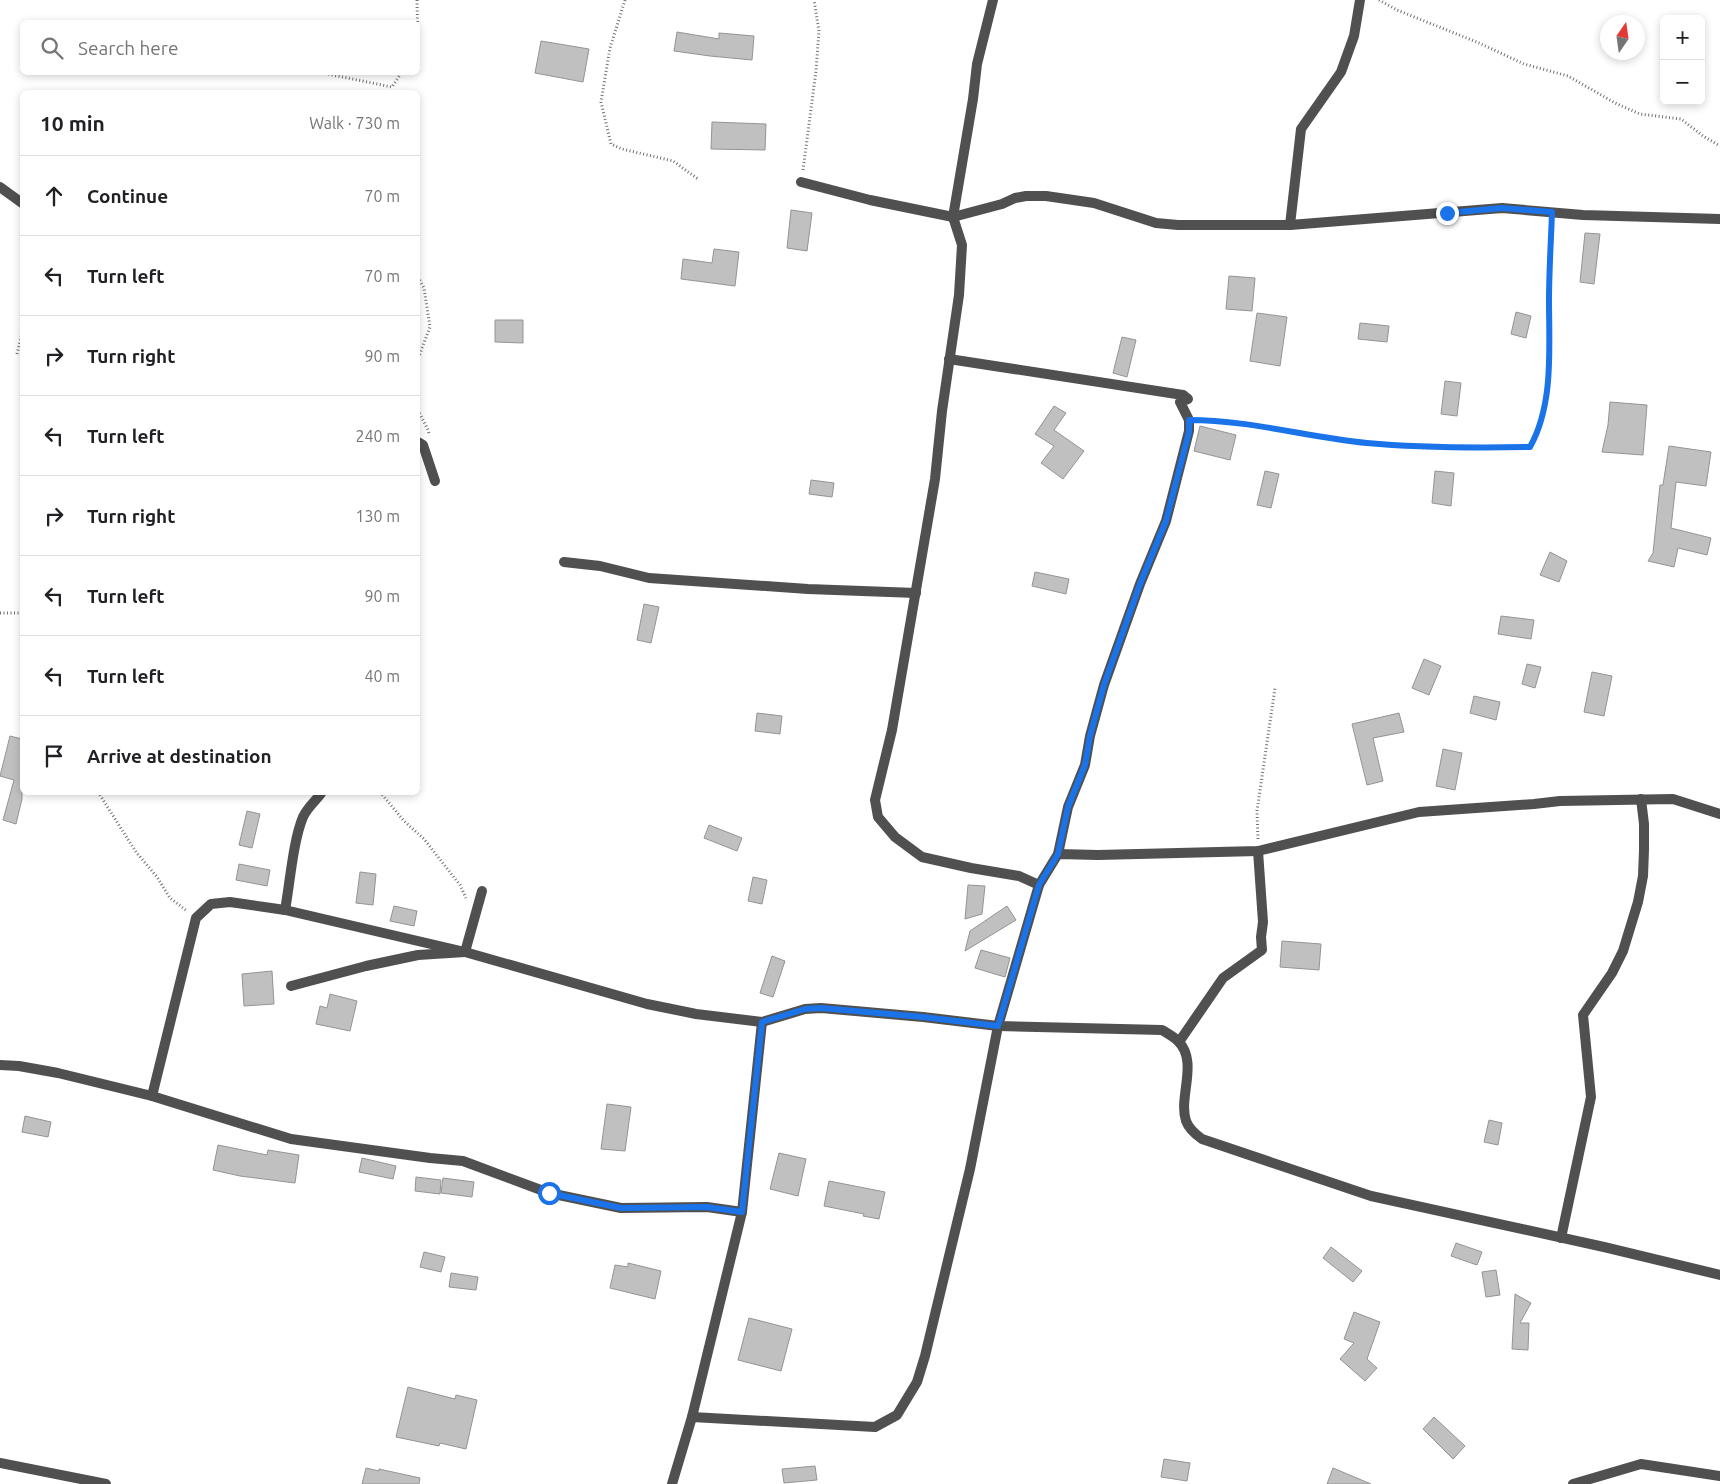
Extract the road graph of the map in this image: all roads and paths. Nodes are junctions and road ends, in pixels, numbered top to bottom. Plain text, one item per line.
1 (417, 0) edge
2 (625, 0) edge
3 (814, 0) edge
4 (993, 0) edge
5 (1360, 0) edge
6 (1379, 0) edge
7 (417, 20) edge
8 (333, 75) edge
9 (400, 75) edge
10 (1720, 146) edge
11 (698, 179) dead end
12 (801, 182) joint
13 (0, 187) edge
14 (20, 202) edge
15 (1552, 212) junction
16 (952, 217) junction
17 (1720, 219) edge
18 (1290, 225) junction
19 (420, 281) edge
20 (20, 341) edge
21 (17, 354) dead end
22 (420, 354) edge
23 (949, 360) junction
24 (1189, 420) junction
25 (420, 444) edge
26 (435, 481) dead end
27 (564, 562) dead end
28 (916, 593) junction
29 (0, 613) edge
30 (20, 613) edge
31 (1275, 688) dead end
32 (100, 795) edge
33 (319, 795) edge
34 (382, 795) edge
35 (1640, 799) junction
36 (1720, 814) edge
37 (1258, 851) junction
38 (1058, 854) junction
39 (1039, 885) junction
40 (482, 891) dead end
41 (285, 910) junction
42 (474, 916) junction
43 (196, 918) junction
44 (466, 952) junction
45 (291, 986) dead end
46 (762, 1022) junction
47 (998, 1026) junction
48 (1179, 1042) junction
49 (0, 1065) edge
50 (152, 1096) junction
51 (742, 1212) junction
52 (1561, 1238) junction
53 (1720, 1275) edge
54 (692, 1417) junction
55 (0, 1463) edge
56 (1720, 1476) edge
57 (106, 1484) edge
58 (672, 1484) edge
59 (1573, 1484) edge

1 - 7 path
2 - 11 path
3 - 12 path
4 - 16 street
5 - 18 street
6 - 10 path
8 - 9 path
12 - 16 street
13 - 14 street
15 - 17 street
15 - 18 street
15 - 24 path
16 - 18 street
16 - 23 street
19 - 22 path
20 - 21 path
23 - 24 street
23 - 28 street
24 - 38 street
25 - 26 street
27 - 28 street
28 - 39 street
29 - 30 path
31 - 37 path
32 - 43 path
33 - 41 street
34 - 42 path
35 - 36 street
35 - 37 street
35 - 52 street
37 - 38 street
37 - 48 street
38 - 39 street
39 - 47 street
40 - 42 street
41 - 43 street
41 - 44 street
42 - 44 street
43 - 50 street
44 - 45 street
44 - 46 street
46 - 47 street
46 - 51 street
47 - 48 street
47 - 54 street
48 - 52 street
49 - 50 street
50 - 51 street
51 - 54 street
52 - 53 street
54 - 58 street
55 - 57 street
56 - 59 street

